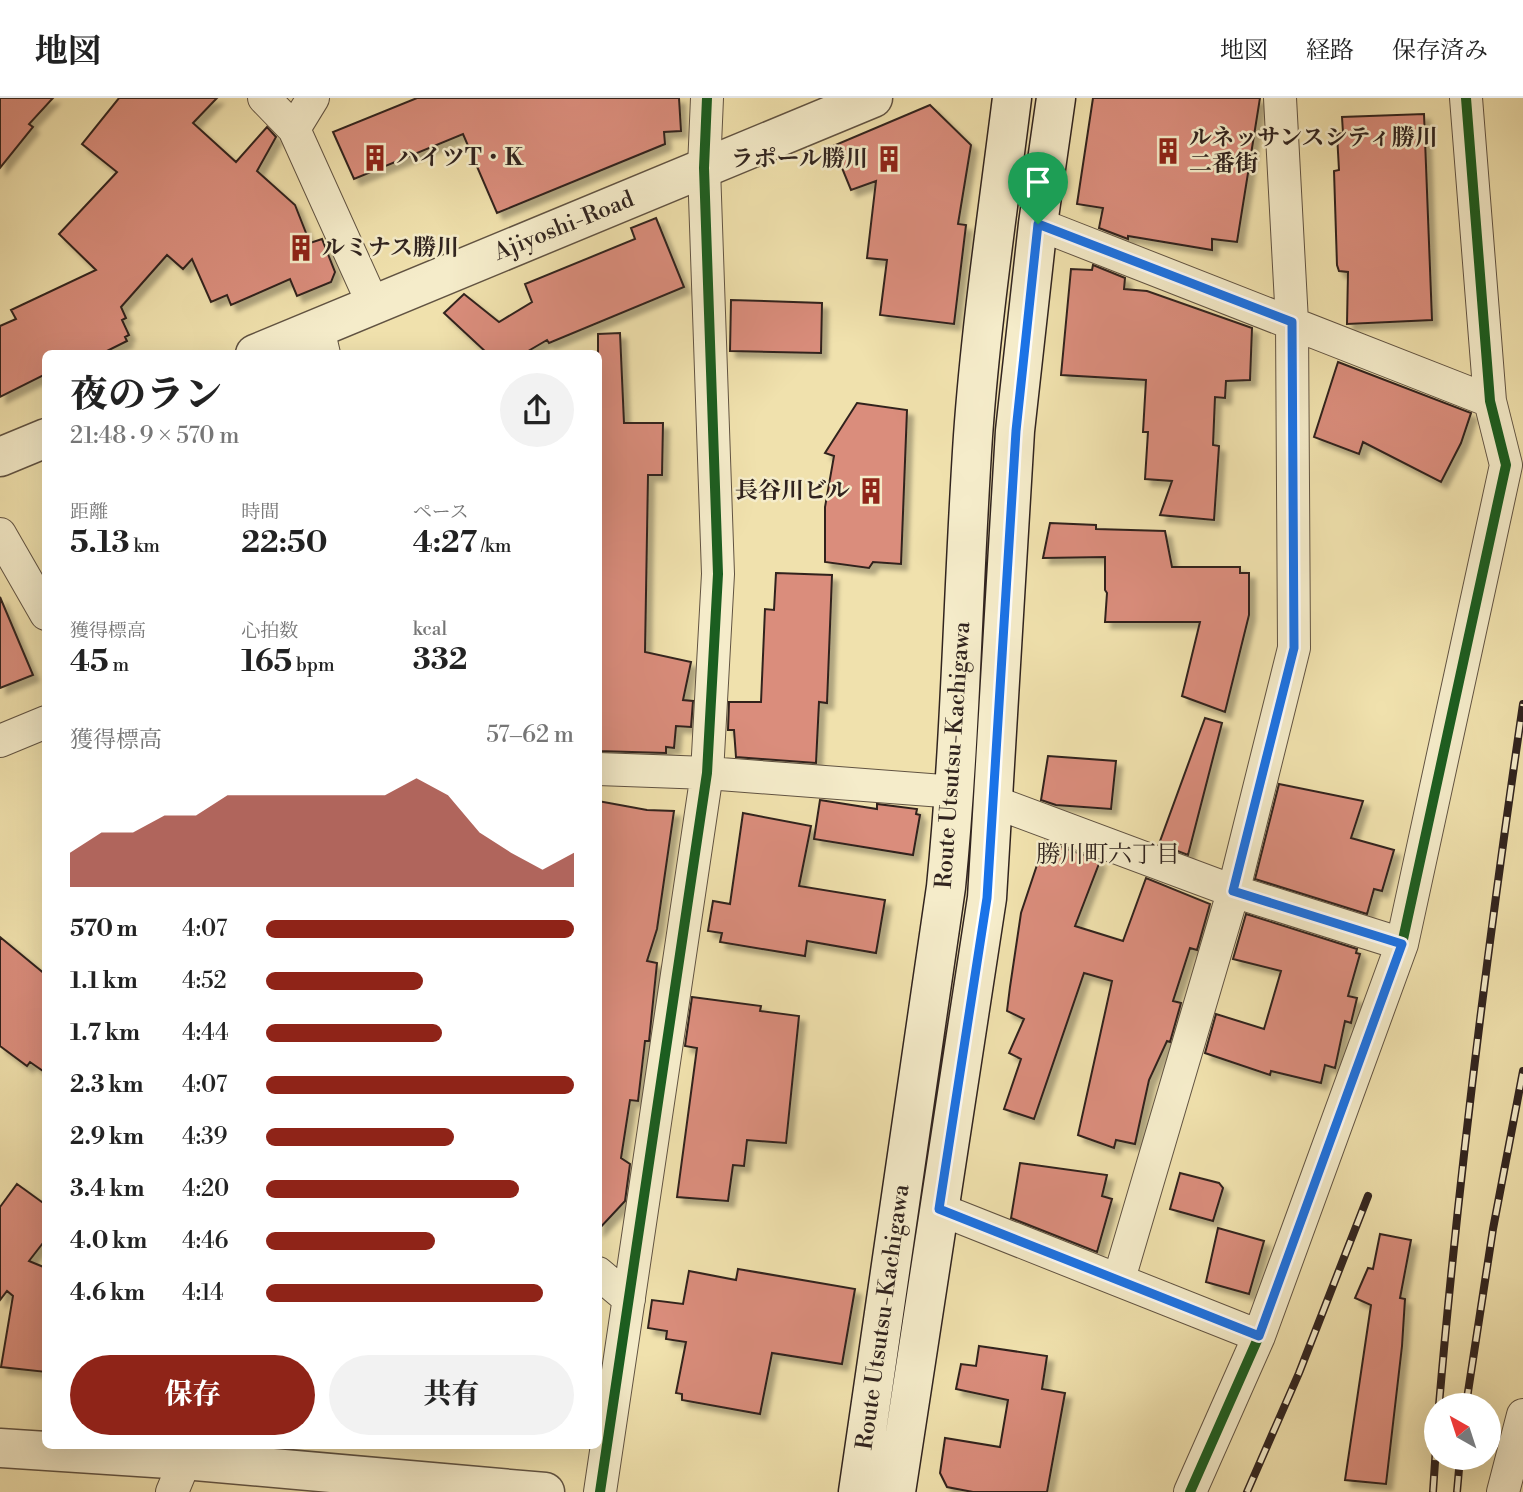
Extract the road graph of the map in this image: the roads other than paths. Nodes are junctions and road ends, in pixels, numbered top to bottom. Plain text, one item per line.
1 (264, 98) edge
2 (313, 98) edge
3 (707, 98) edge
4 (873, 98) edge
5 (1012, 98) edge
6 (1056, 98) edge
7 (1280, 98) edge
8 (1466, 98) edge
9 (294, 129) junction
10 (704, 168) junction
11 (1038, 224) junction
12 (373, 304) junction
13 (1292, 322) junction
14 (321, 341) edge
15 (275, 350) edge
16 (1490, 401) junction
17 (42, 440) edge
18 (0, 457) edge
19 (0, 534) edge
20 (42, 607) edge
21 (42, 724) edge
22 (0, 741) edge
23 (602, 769) edge
24 (707, 773) junction
25 (956, 792) junction
26 (994, 802) junction
27 (1233, 891) junction
28 (1402, 944) junction
29 (939, 1209) junction
30 (602, 1275) edge
31 (1119, 1279) junction
32 (629, 1299) junction
33 (1259, 1336) junction
34 (1523, 1415) edge
35 (0, 1448) edge
36 (182, 1466) edge
37 (545, 1492) edge
38 (600, 1492) edge
39 (858, 1492) edge
40 (896, 1492) edge
41 (1190, 1492) edge
42 (1503, 1492) edge

1 - 9 street
2 - 9 street
3 - 10 street
4 - 10 main road, Ajiyoshi-Road
5 - 25 main road, Route Utsutsu-Kachigawa
6 - 11 main road, Route Utsutsu-Kachigawa
7 - 13 street
8 - 16 street
9 - 12 street
10 - 12 main road, Ajiyoshi-Road
10 - 24 street
11 - 13 street
11 - 26 main road, Route Utsutsu-Kachigawa
12 - 14 main road, Ajiyoshi-Road
13 - 16 street
13 - 27 street
14 - 15 main road, Ajiyoshi-Road
16 - 28 street
17 - 18 main road
19 - 20 street
21 - 22 street
23 - 24 street
24 - 25 street
24 - 32 street
25 - 39 main road, Route Utsutsu-Kachigawa
26 - 27 street
26 - 29 main road, Route Utsutsu-Kachigawa
27 - 28 street
27 - 31 street
28 - 33 street
29 - 31 street
29 - 40 main road, Route Utsutsu-Kachigawa
30 - 32 street
31 - 33 street
32 - 38 street
33 - 41 street
34 - 42 street
35 - 36 main road
36 - 37 main road

